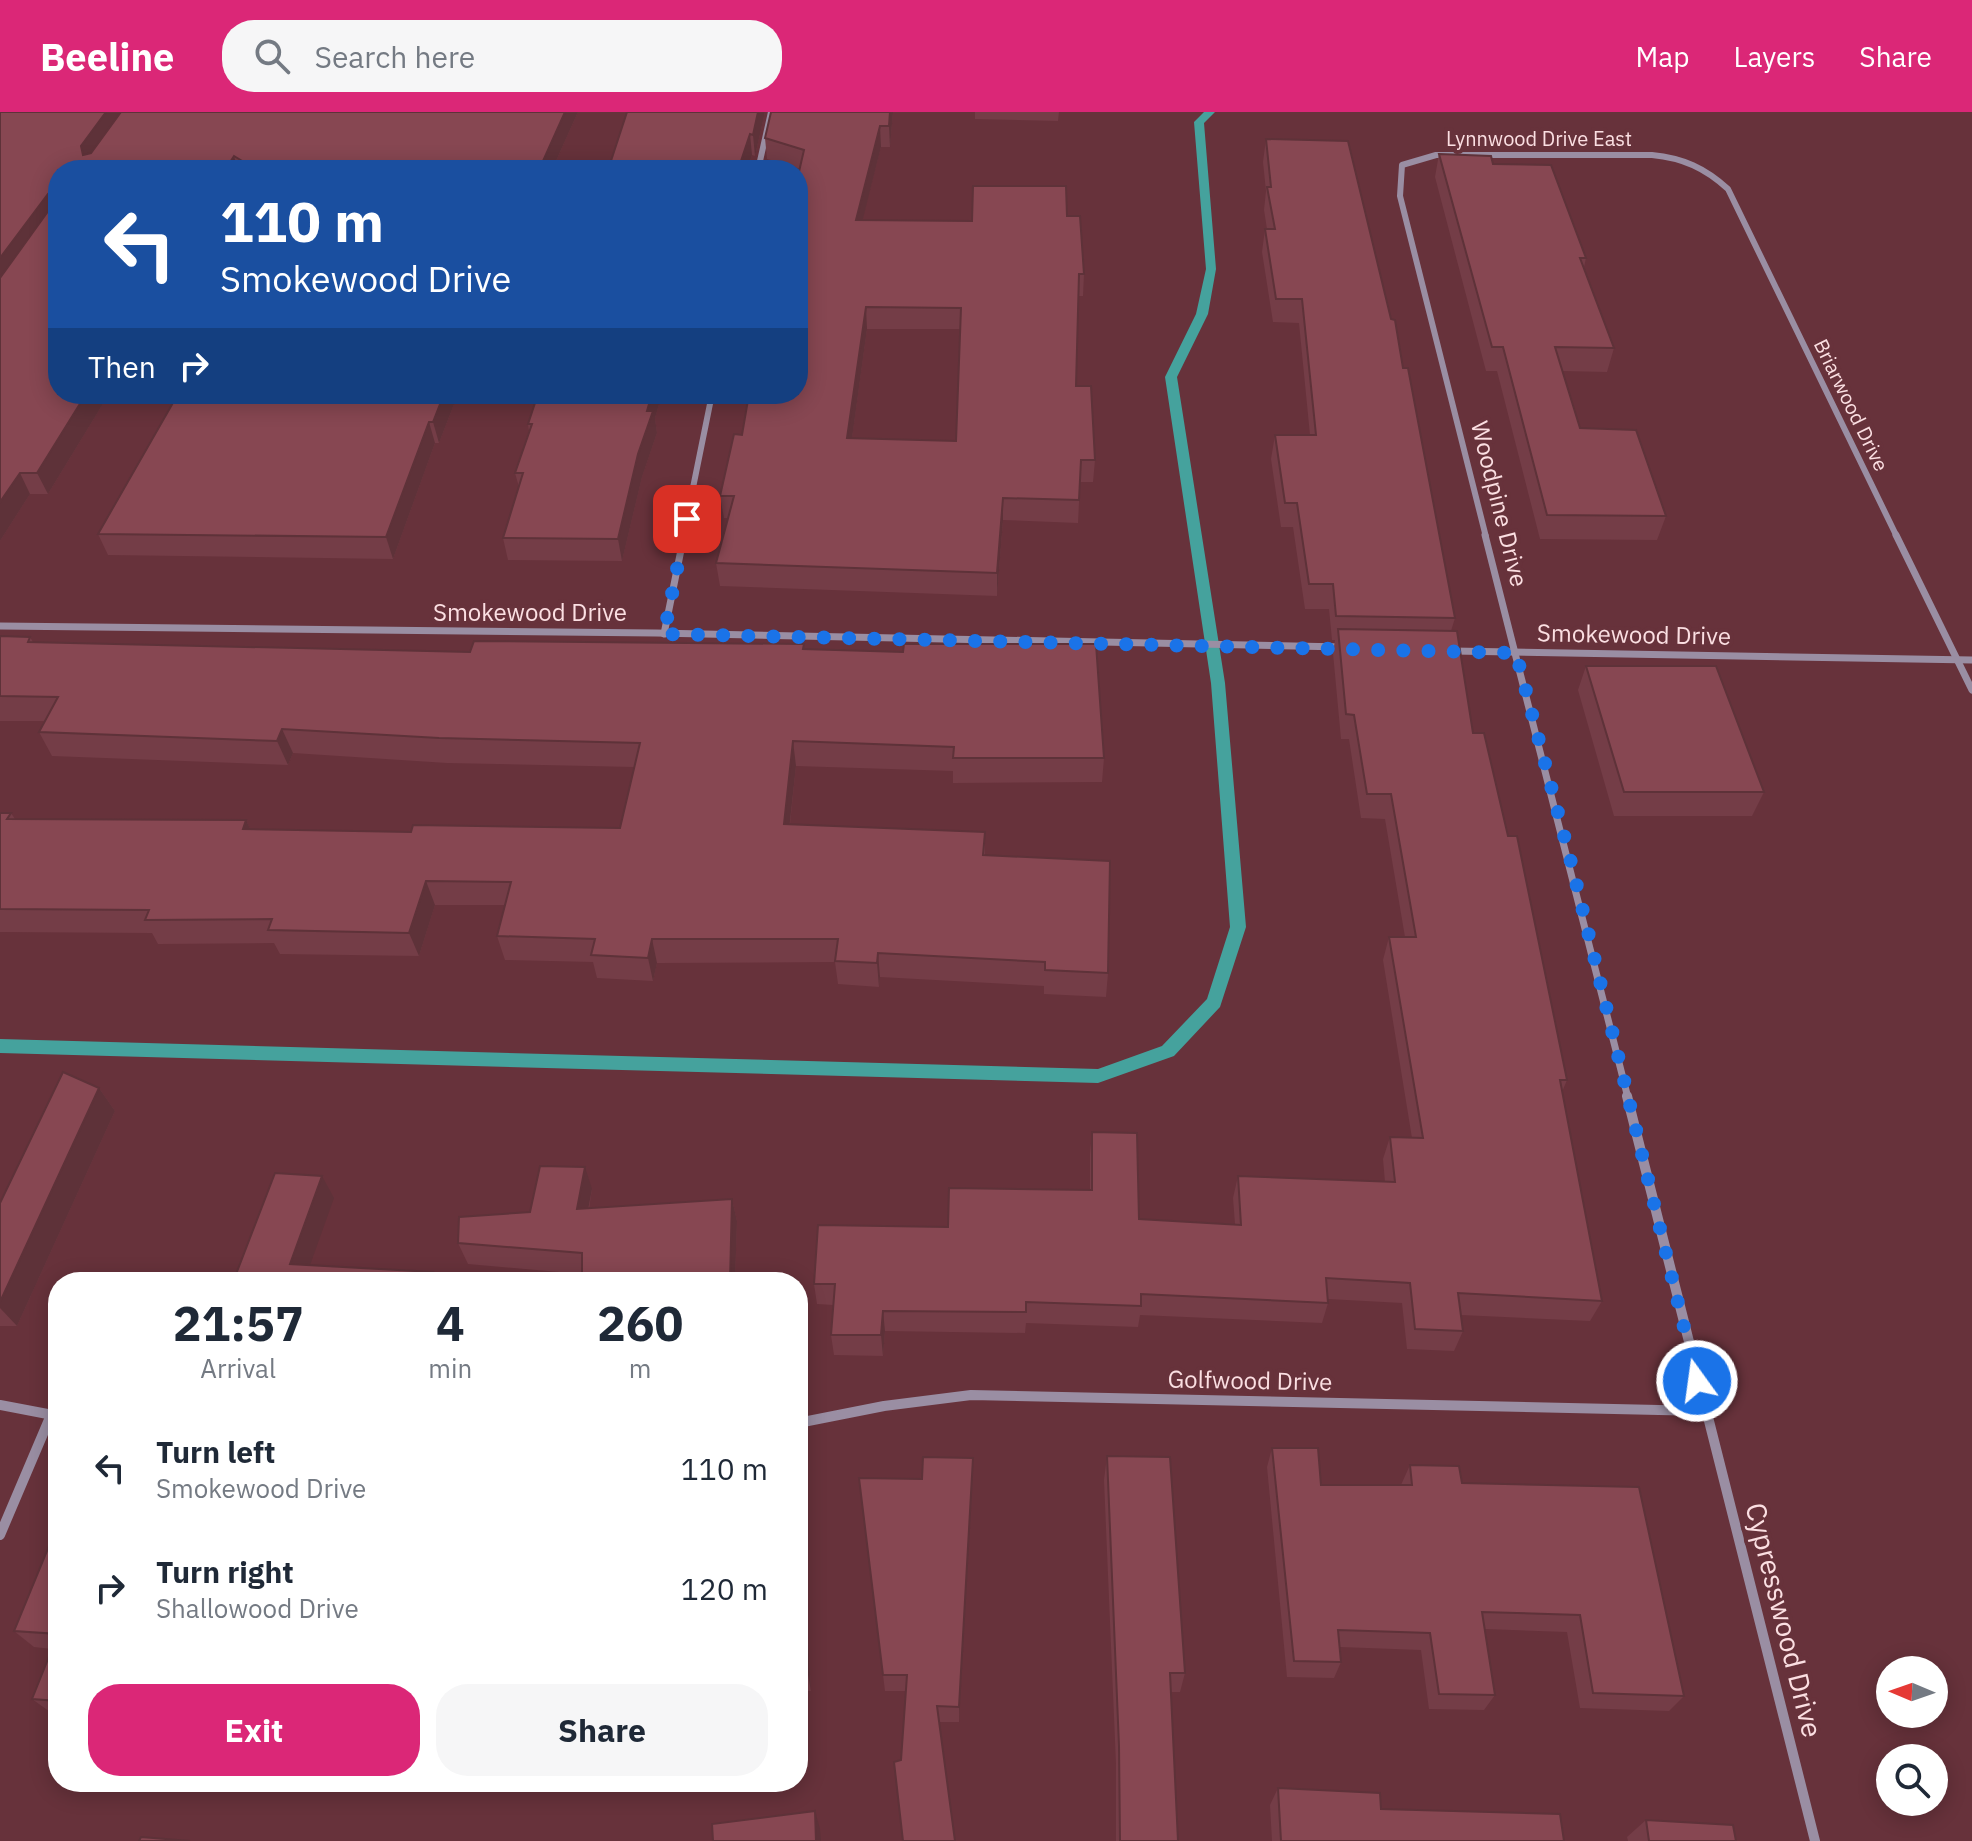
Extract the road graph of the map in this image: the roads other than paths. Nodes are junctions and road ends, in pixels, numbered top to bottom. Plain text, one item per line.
1 (771, 112) edge
2 (1677, 157) joint
3 (760, 160) edge
4 (1402, 165) joint
5 (710, 404) edge
6 (0, 626) edge
7 (664, 634) junction
8 (1357, 648) edge
9 (1436, 650) edge
10 (1516, 653) junction
11 (1958, 660) junction
12 (1972, 660) edge
13 (1972, 690) edge
14 (0, 1405) edge
15 (1704, 1411) junction
16 (48, 1415) edge
17 (808, 1421) edge
18 (48, 1429) edge
19 (0, 1535) edge
20 (1815, 1841) edge

1 - 3 street
2 - 4 street, Lynnwood Drive East
2 - 11 street, Briarwood Drive
4 - 10 street, Woodpine Drive
5 - 7 street
6 - 7 street, Smokewood Drive
7 - 8 street, Smokewood Drive
9 - 10 street, Smokewood Drive
10 - 11 street, Smokewood Drive
10 - 15 street, Woodpine Drive
11 - 12 street, Smokewood Drive
11 - 13 street, Briarwood Drive
14 - 16 street
15 - 17 street, Golfwood Drive
15 - 20 street, Cypresswood Drive
18 - 19 street

